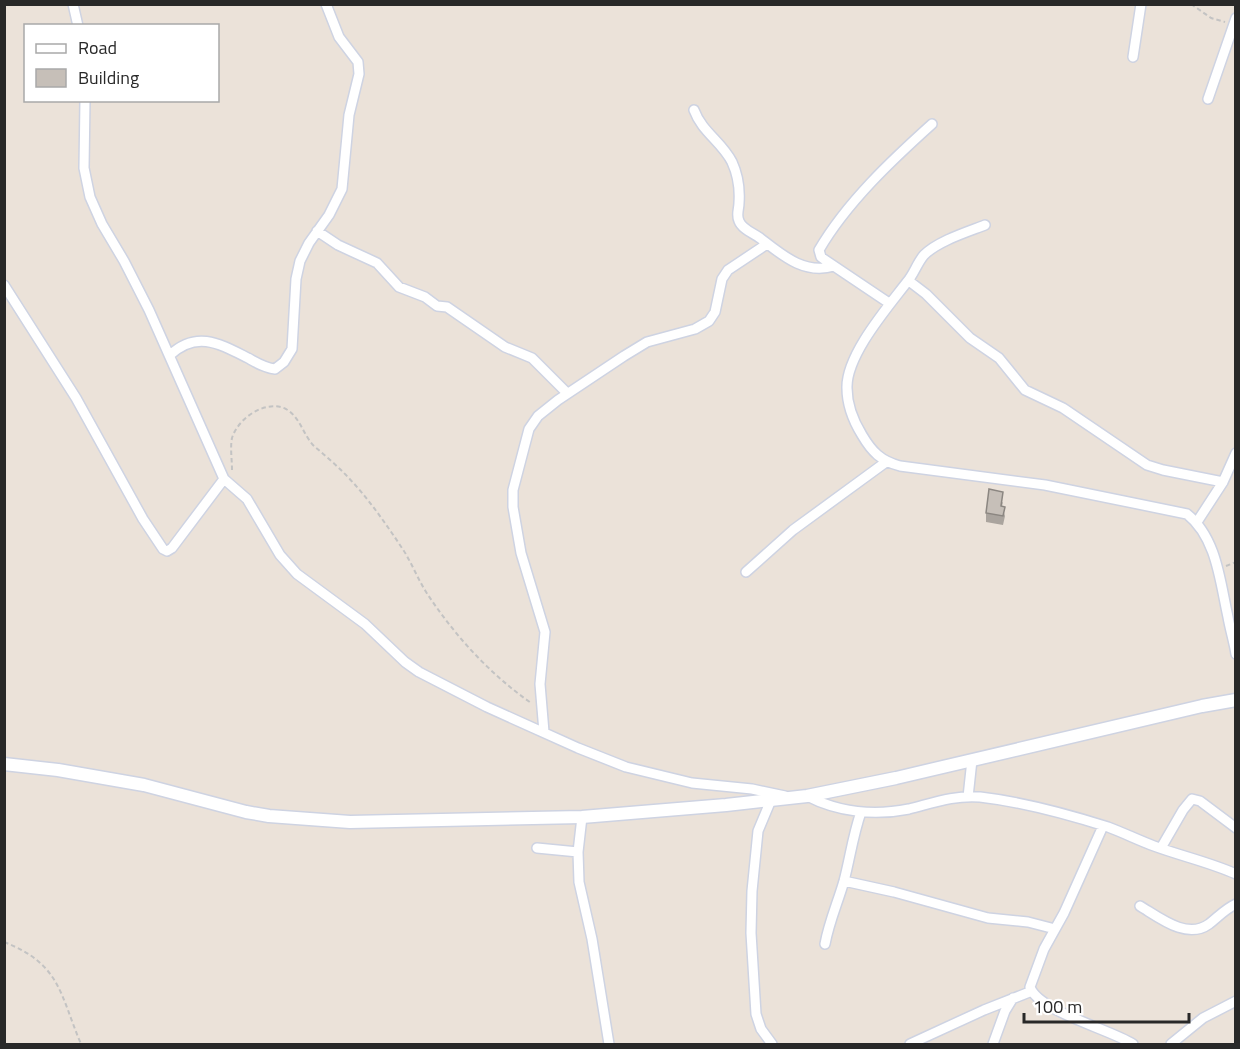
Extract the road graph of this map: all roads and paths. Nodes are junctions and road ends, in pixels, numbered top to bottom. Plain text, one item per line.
1 (73, 4) edge
2 (326, 4) edge
3 (1141, 4) edge
4 (1191, 4) edge
5 (1235, 20) edge
6 (78, 24) edge
7 (1133, 57) dead end
8 (1208, 99) dead end
9 (85, 102) edge
10 (694, 110) dead end
11 (932, 123) dead end
12 (985, 225) dead end
13 (317, 231) junction
14 (766, 244) junction
15 (834, 266) junction
16 (909, 281) junction
17 (4, 285) edge
18 (889, 303) junction
19 (170, 355) junction
20 (567, 393) junction
21 (1236, 453) edge
22 (886, 462) junction
23 (224, 478) junction
24 (1223, 482) junction
25 (1197, 522) junction
26 (746, 572) dead end
27 (1236, 654) edge
28 (1236, 700) edge
29 (541, 710) junction
30 (544, 732) junction
31 (972, 760) junction
32 (4, 764) edge
33 (807, 796) junction
34 (968, 797) junction
35 (791, 798) junction
36 (771, 800) junction
37 (861, 812) junction
38 (582, 817) junction
39 (1102, 826) junction
40 (1236, 828) edge
41 (537, 848) dead end
42 (1161, 848) junction
43 (578, 852) junction
44 (1236, 874) edge
45 (844, 881) junction
46 (1236, 904) edge
47 (1140, 906) dead end
48 (1055, 929) junction
49 (4, 942) edge
50 (825, 944) dead end
51 (1032, 991) junction
52 (1013, 998) junction
53 (1236, 1001) edge
54 (996, 1043) edge
55 (81, 1044) edge
56 (609, 1044) edge
57 (772, 1044) edge
58 (910, 1044) edge
59 (1133, 1044) edge
60 (1171, 1044) edge

1 - 6 street
2 - 13 street
3 - 7 street
4 - 5 path
5 - 8 street
9 - 19 street
10 - 14 street
11 - 15 street
12 - 16 street
13 - 19 street
13 - 20 street
14 - 15 street
14 - 20 street
15 - 18 street
16 - 18 street
16 - 24 street
17 - 23 street
18 - 22 street
19 - 23 street
20 - 29 street
21 - 24 street
22 - 25 street
22 - 26 street
23 - 29 path
23 - 30 street
24 - 25 street
25 - 27 street
28 - 31 street
29 - 30 street
30 - 35 street
31 - 33 street
31 - 34 street
32 - 38 street
33 - 35 street
33 - 37 street
34 - 37 street
34 - 39 street
35 - 36 street
36 - 38 street
36 - 57 street
37 - 45 street
38 - 43 street
39 - 42 street
39 - 48 street
40 - 42 street
41 - 43 street
42 - 44 street
43 - 56 street
45 - 48 street
45 - 50 street
46 - 47 street
48 - 51 street
49 - 55 path
51 - 52 street
51 - 59 street
52 - 54 street
52 - 58 street
53 - 60 street

